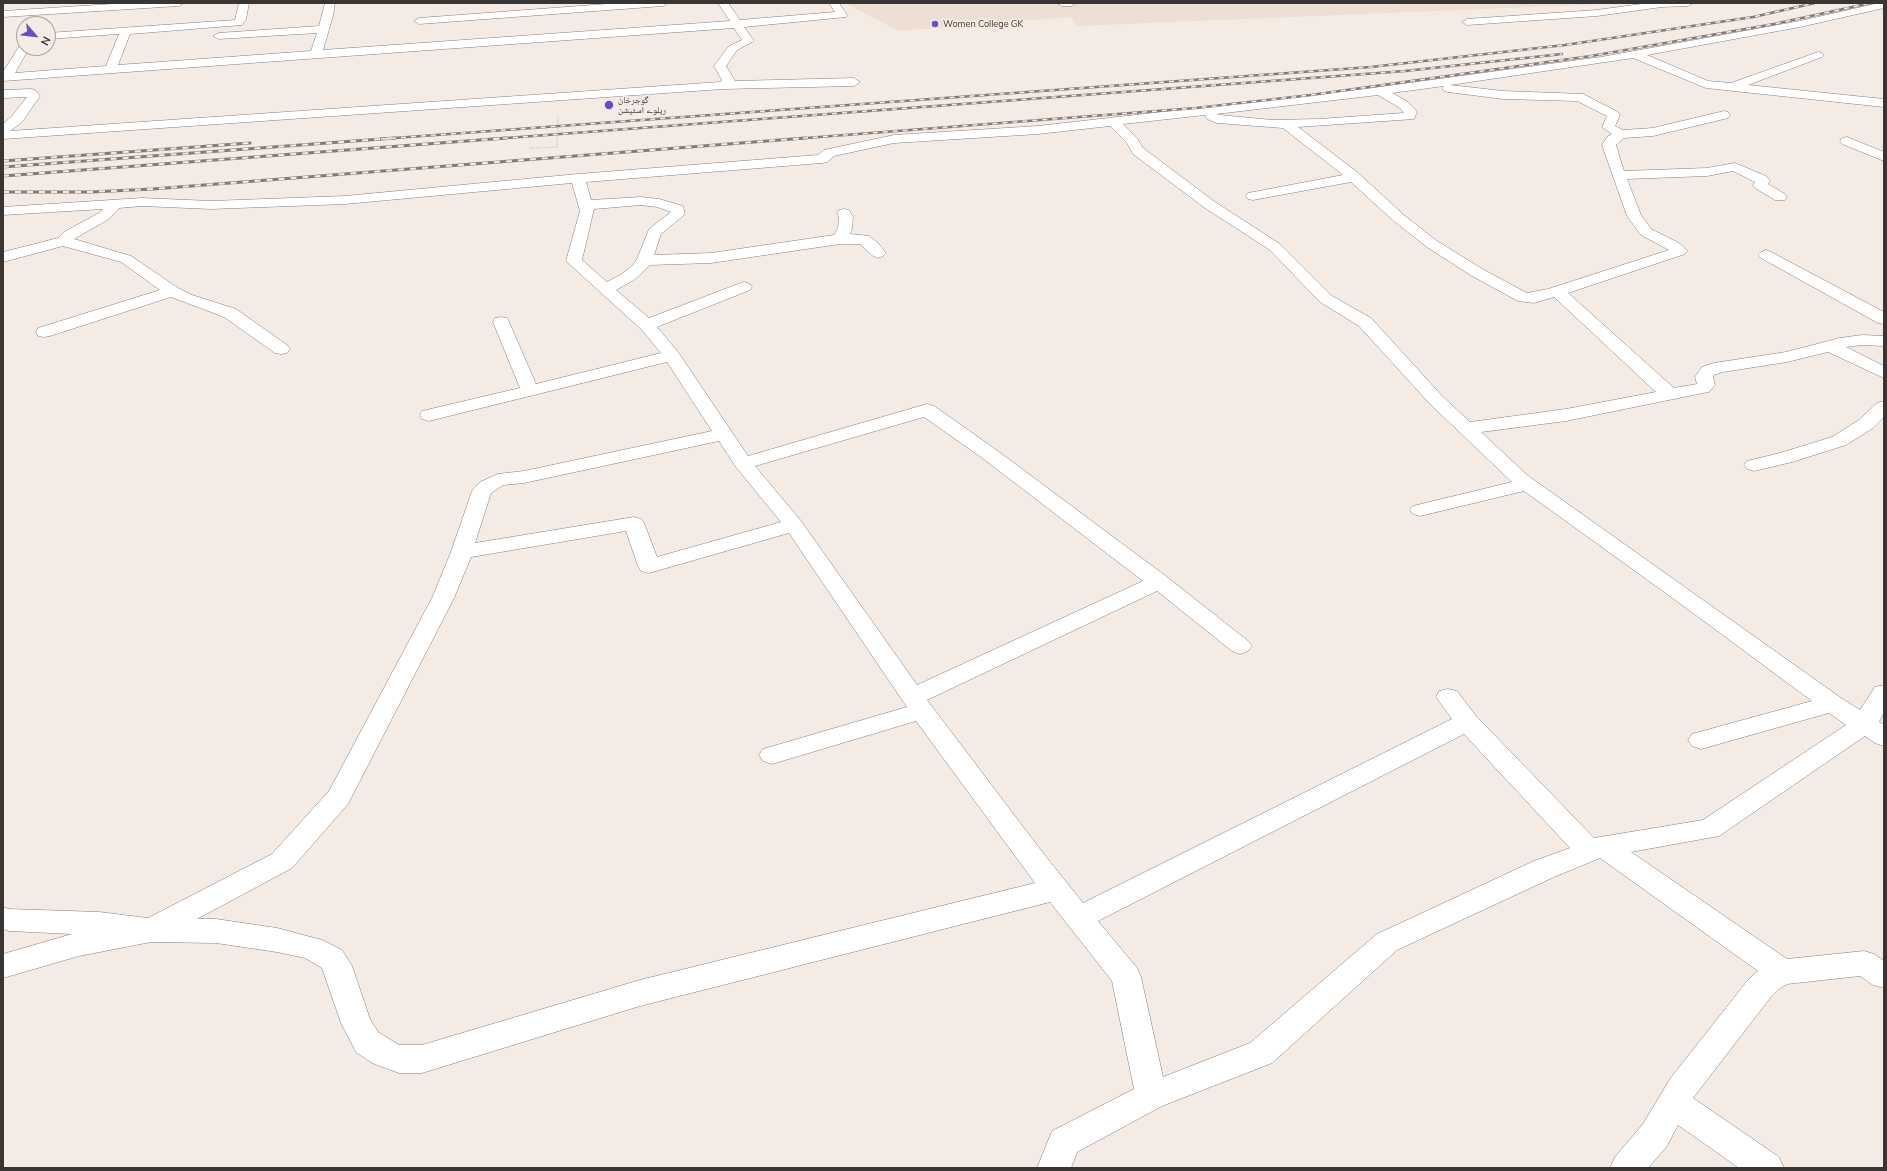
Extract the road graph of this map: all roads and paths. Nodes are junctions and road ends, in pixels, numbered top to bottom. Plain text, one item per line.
1 (179, 3) edge
2 (244, 3) edge
3 (330, 3) edge
4 (662, 3) edge
5 (723, 3) edge
6 (834, 3) edge
7 (1062, 3) edge
8 (1071, 3) edge
9 (1688, 3) edge
10 (1660, 4) edge
11 (1884, 6) edge
12 (420, 9) dead end
13 (7, 10) edge
14 (40, 11) junction
15 (38, 16) edge
16 (419, 21) junction
17 (1467, 22) dead end
18 (238, 23) junction
19 (737, 24) junction
20 (324, 29) junction
21 (126, 30) junction
22 (56, 35) edge
23 (233, 35) junction
24 (210, 36) dead end
25 (136, 42) dead end
26 (121, 43) junction
27 (419, 47) junction
28 (316, 54) junction
29 (1634, 54) junction
30 (1818, 55) dead end
31 (18, 56) edge
32 (111, 69) junction
33 (4, 77) edge
34 (854, 82) dead end
35 (1420, 84) junction
36 (723, 85) junction
37 (1731, 86) junction
38 (1380, 90) junction
39 (3, 94) edge
40 (1884, 103) edge
41 (1202, 110) junction
42 (1724, 115) dead end
43 (558, 116) dead end
44 (1113, 121) junction
45 (1286, 124) junction
46 (3, 130) edge
47 (1621, 134) junction
48 (3, 135) edge
49 (1847, 141) dead end
50 (530, 148) dead end
51 (1884, 157) edge
52 (1619, 175) junction
53 (1354, 177) junction
54 (578, 178) junction
55 (1253, 196) dead end
56 (1780, 197) dead end
57 (115, 204) junction
58 (586, 205) junction
59 (3, 211) edge
60 (844, 213) dead end
61 (840, 239) junction
62 (63, 241) junction
63 (878, 253) dead end
64 (1766, 254) dead end
65 (3, 257) edge
66 (645, 260) junction
67 (744, 287) dead end
68 (605, 289) junction
69 (172, 291) junction
70 (1557, 292) junction
71 (1884, 319) edge
72 (501, 322) dead end
73 (647, 325) junction
74 (44, 332) dead end
75 (1884, 341) edge
76 (1830, 346) junction
77 (281, 349) dead end
78 (672, 356) junction
79 (1884, 373) edge
80 (530, 391) junction
81 (1670, 395) junction
82 (1884, 407) edge
83 (429, 415) dead end
84 (1467, 428) junction
85 (724, 434) junction
86 (743, 463) junction
87 (1754, 465) dead end
88 (1528, 484) junction
89 (1420, 510) dead end
90 (794, 525) junction
91 (462, 552) junction
92 (1159, 582) junction
93 (1240, 646) dead end
94 (1884, 693) edge
95 (1448, 697) dead end
96 (917, 704) junction
97 (1832, 704) junction
98 (1467, 722) junction
99 (1874, 731) edge
100 (1701, 740) dead end
101 (772, 755) dead end
102 (1596, 849) junction
103 (1056, 888) junction
104 (3, 918) edge
105 (1079, 918) junction
106 (151, 930) junction
107 (3, 966) edge
108 (1782, 972) junction
109 (1884, 976) edge
110 (1151, 1096) junction
111 (1673, 1103) junction
112 (1054, 1168) edge
113 (1627, 1168) edge
114 (1766, 1168) edge

1 - 14 street
2 - 18 street
3 - 20 street
4 - 16 street
5 - 19 street
6 - 19 street
7 - 8 street
9 - 10 street
10 - 17 street
11 - 29 street
12 - 16 street
13 - 14 street
14 - 15 street
16 - 27 street
18 - 21 street
18 - 23 street
19 - 27 street
19 - 36 street
20 - 23 street
20 - 28 street
21 - 22 street
21 - 26 street
23 - 24 street
25 - 26 street
26 - 32 street
27 - 28 street
28 - 32 street
29 - 35 street
29 - 37 street
30 - 37 street
31 - 33 street
32 - 33 street
34 - 36 street
35 - 38 street
35 - 47 street
36 - 48 street
37 - 40 street
38 - 41 street
38 - 45 street
39 - 46 street
41 - 44 street
41 - 45 street
42 - 47 street
43 - 50 path, bridge
44 - 54 street
44 - 84 street
45 - 53 street
47 - 52 street
49 - 51 street
52 - 56 street
52 - 70 street
53 - 55 street
53 - 70 street
54 - 57 street
54 - 58 street
57 - 59 street
57 - 62 street
58 - 66 street
58 - 68 street
60 - 61 street
61 - 63 street
61 - 66 street
62 - 65 street
62 - 69 street
64 - 71 street
66 - 68 street
67 - 73 street
68 - 73 street
69 - 74 street
69 - 77 street
70 - 81 street
72 - 80 street
73 - 78 street
75 - 76 street
76 - 79 street
76 - 81 street
78 - 80 street
78 - 85 street
80 - 83 street
81 - 84 street
82 - 87 street
84 - 88 street
85 - 86 street
85 - 91 street
86 - 90 street
86 - 92 street
88 - 89 street
88 - 97 street
90 - 91 street
90 - 96 street
91 - 106 street
92 - 93 street
92 - 96 street
94 - 99 street
95 - 98 street
96 - 101 street
96 - 103 street
97 - 99 street
97 - 100 street
98 - 102 street
98 - 105 street
99 - 102 street
102 - 108 street
102 - 110 street
103 - 105 street
103 - 106 street
104 - 106 street
105 - 110 street
106 - 107 street
108 - 109 street
108 - 111 street
110 - 112 street
111 - 113 street
111 - 114 street

